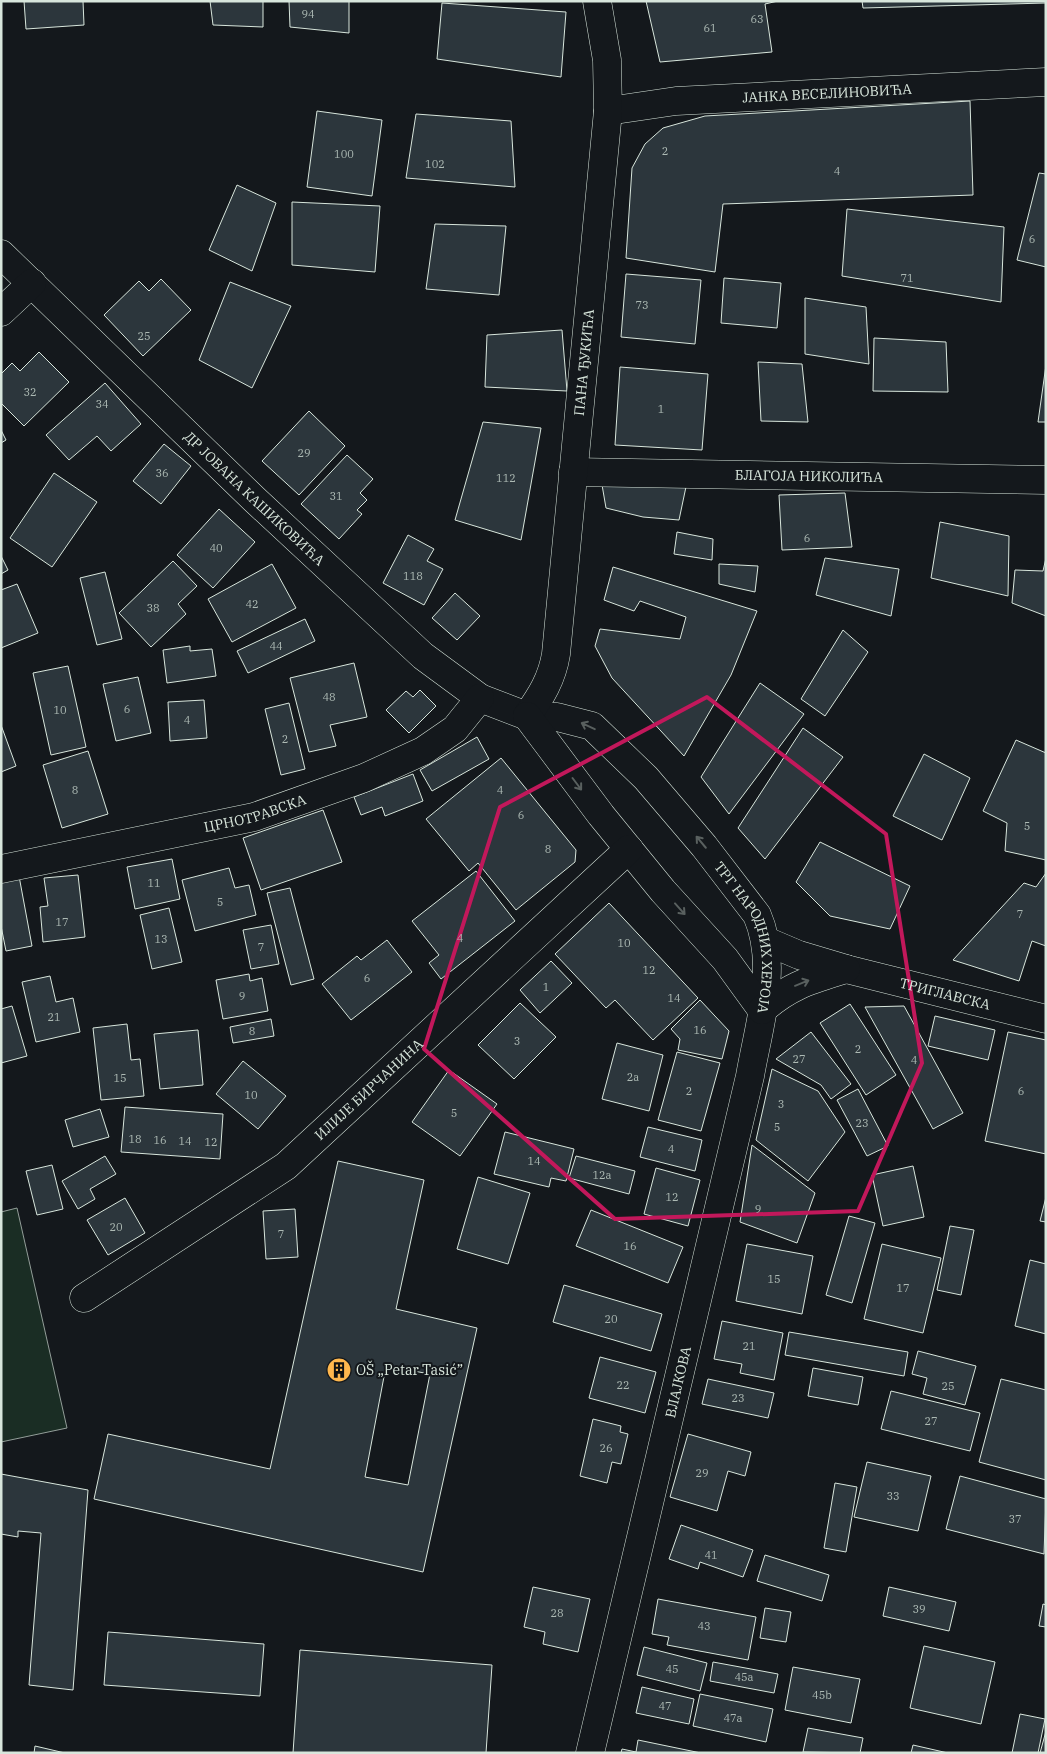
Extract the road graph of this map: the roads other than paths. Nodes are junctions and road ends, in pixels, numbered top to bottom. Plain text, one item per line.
1 (597, 1) edge
2 (1046, 82) edge
3 (608, 111) junction
4 (1, 254) edge
5 (32, 283) junction
6 (1, 312) edge
7 (573, 472) junction
8 (1046, 480) edge
9 (480, 698) junction
10 (527, 716) junction
11 (629, 848) junction
12 (1, 869) edge
13 (766, 941) junction
14 (846, 969) junction
15 (762, 1010) junction
16 (1046, 1019) edge
17 (84, 1298) dead end
18 (590, 1753) edge

1 - 3 street, ПАНА ЂУКИЋА
2 - 3 street, ЈАНКА ВЕСЕЛИНОВИЋА
3 - 7 street, ПАНА ЂУКИЋА
4 - 5 street, ДР ЈОВАНА КАШИКОВИЋА
5 - 6 street
5 - 9 street, ДР ЈОВАНА КАШИКОВИЋА
7 - 8 street, БЛАГОЈА НИКОЛИЋА
7 - 10 street, ПАНА ЂУКИЋА
9 - 10 street, ДР ЈОВАНА КАШИКОВИЋА
9 - 12 street, ЦРНОТРАВСКА
10 -> 11 street, ТРГ НАРОДНИХ ХЕРОЈА
13 -> 10 street, ТРГ НАРОДНИХ ХЕРОЈА
11 -> 15 street, ТРГ НАРОДНИХ ХЕРОЈА
11 - 17 street, ИЛИЈЕ БИРЧАНИНА
13 - 14 street, ТРИГЛАВСКА
13 - 15 street, ТРГ НАРОДНИХ ХЕРОЈА
15 -> 14 street
14 - 16 street, ТРИГЛАВСКА
15 - 18 street, ВЛАЈКОВА

